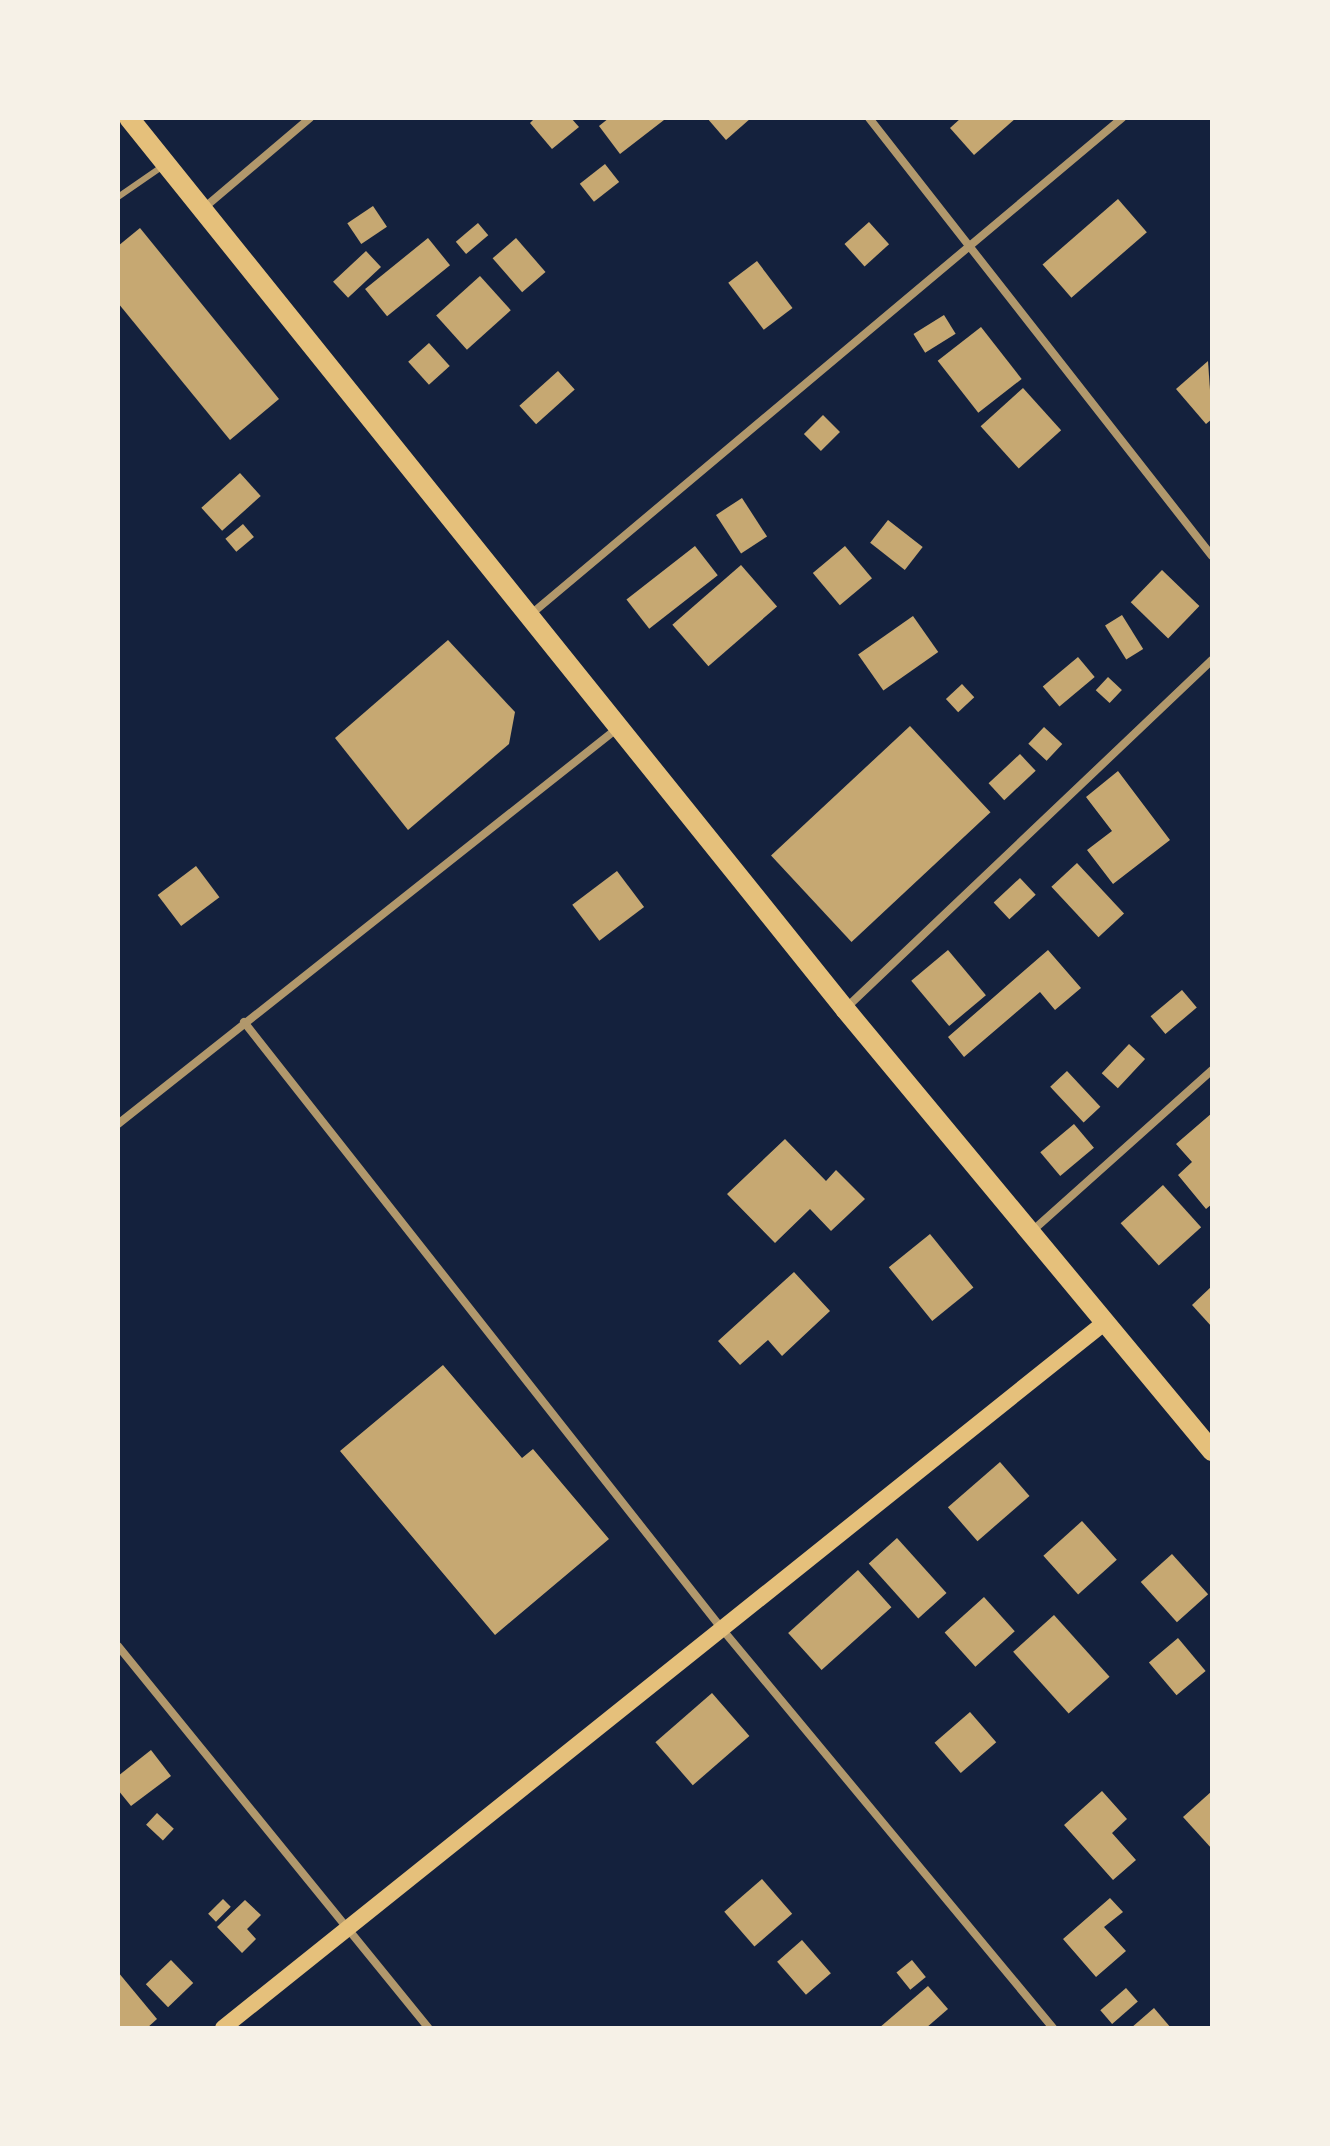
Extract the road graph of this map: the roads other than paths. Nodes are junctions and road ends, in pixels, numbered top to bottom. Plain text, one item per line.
1 (129, 118) edge
2 (310, 118) edge
3 (869, 118) edge
4 (1122, 118) edge
5 (166, 164) junction
6 (118, 197) edge
7 (205, 207) junction
8 (970, 245) junction
9 (1212, 556) edge
10 (530, 615) junction
11 (1212, 660) edge
12 (619, 727) junction
13 (845, 1009) junction
14 (244, 1022) junction
15 (1212, 1070) edge
16 (118, 1124) edge
17 (1031, 1232) junction
18 (1104, 1323) junction
19 (1212, 1451) edge
20 (722, 1629) junction
21 (118, 1646) edge
22 (347, 1929) junction
23 (223, 2028) edge
24 (428, 2028) edge
25 (1053, 2028) edge

1 - 5 main road
2 - 7 street
3 - 8 street
4 - 8 street
5 - 6 lane
5 - 7 main road
7 - 10 main road
8 - 9 street
8 - 10 street
10 - 12 main road
11 - 13 street
12 - 13 main road
12 - 14 street
13 - 17 main road
14 - 16 street
14 - 20 street
15 - 17 street
17 - 18 main road
18 - 19 main road
18 - 20 main road
20 - 22 main road
20 - 25 street
21 - 22 street
22 - 23 main road
22 - 24 street

